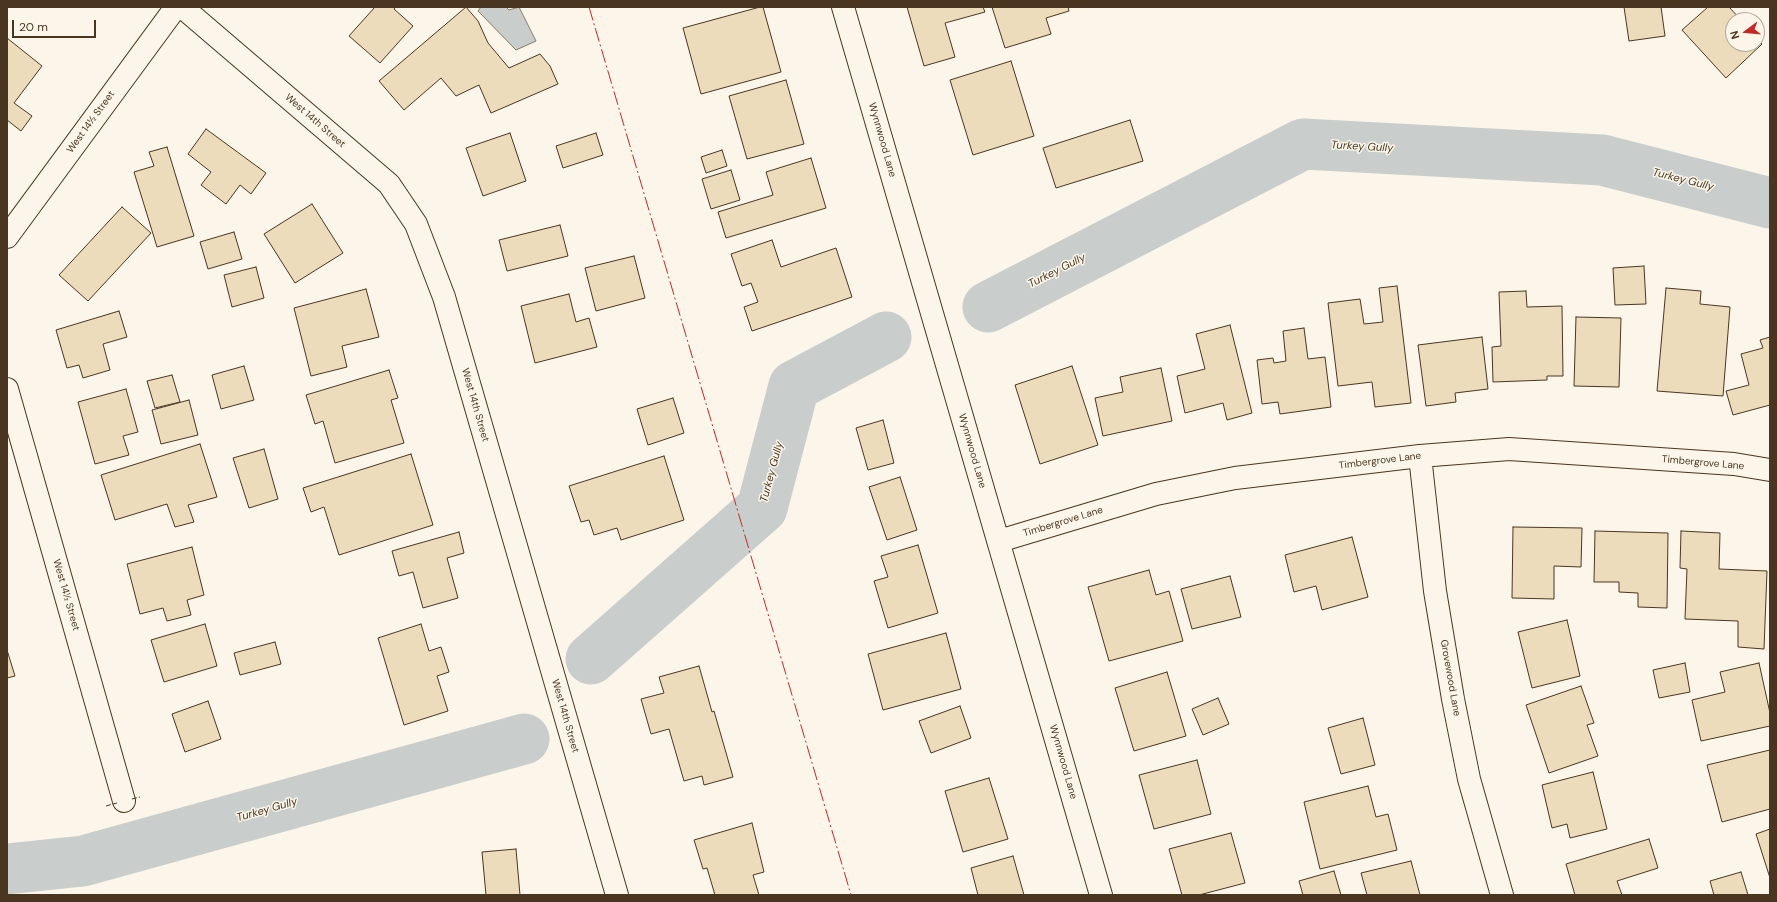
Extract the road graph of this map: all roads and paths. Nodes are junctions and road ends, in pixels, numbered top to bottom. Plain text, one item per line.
1 (176, 7) edge
2 (182, 7) edge
3 (843, 7) edge
4 (7, 237) edge
5 (7, 389) edge
6 (1420, 456) junction
7 (1770, 470) edge
8 (999, 541) junction
9 (124, 801) dead end
10 (617, 895) edge
11 (1101, 895) edge
12 (1502, 895) edge

1 - 4 street, West 14½ Street
2 - 10 street, West 14th Street
3 - 8 street, Wynnwood Lane
5 - 9 street, West 14½ Street
6 - 7 street, Timbergrove Lane
6 - 8 street, Timbergrove Lane
6 - 12 street, Grovewood Lane
8 - 11 street, Wynnwood Lane

